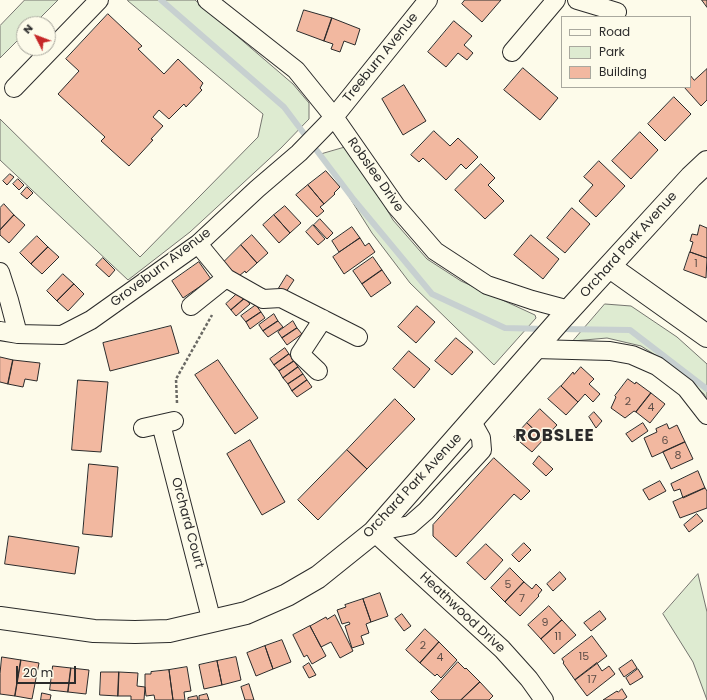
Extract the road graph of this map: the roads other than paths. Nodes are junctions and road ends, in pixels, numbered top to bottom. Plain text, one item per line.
1 (100, 0) edge
2 (207, 0) edge
3 (428, 0) edge
4 (556, 0) edge
5 (577, 0) edge
6 (617, 12) dead end
7 (512, 52) dead end
8 (14, 88) dead end
9 (334, 117) junction
10 (707, 162) edge
11 (198, 244) junction
12 (610, 266) junction
13 (0, 272) edge
14 (226, 278) junction
15 (192, 306) dead end
16 (565, 315) junction
17 (323, 319) junction
18 (9, 333) edge
19 (707, 336) edge
20 (358, 337) dead end
21 (540, 344) junction
22 (318, 372) dead end
23 (707, 415) edge
24 (160, 424) road end
25 (374, 532) junction
26 (0, 618) edge
27 (212, 622) junction
28 (544, 700) edge

1 - 8 street
2 - 9 street, Robslee Drive
3 - 9 street, Treeburn Avenue
4 - 7 street
5 - 6 street
9 - 11 street, Groveburn Avenue
9 - 16 street, Robslee Drive
10 - 12 street, Orchard Park Avenue
11 - 14 street
11 - 18 street, Groveburn Avenue
12 - 16 street, Orchard Park Avenue
12 - 19 street
13 - 18 street
14 - 15 street
14 - 17 street
16 - 21 street, Orchard Park Avenue
17 - 20 street
17 - 22 street
21 - 23 street
21 - 25 street, Orchard Park Avenue
24 - 27 street, Orchard Court
25 - 27 street, Orchard Park Avenue
25 - 28 street, Heathwood Drive
26 - 27 street, Orchard Park Avenue

